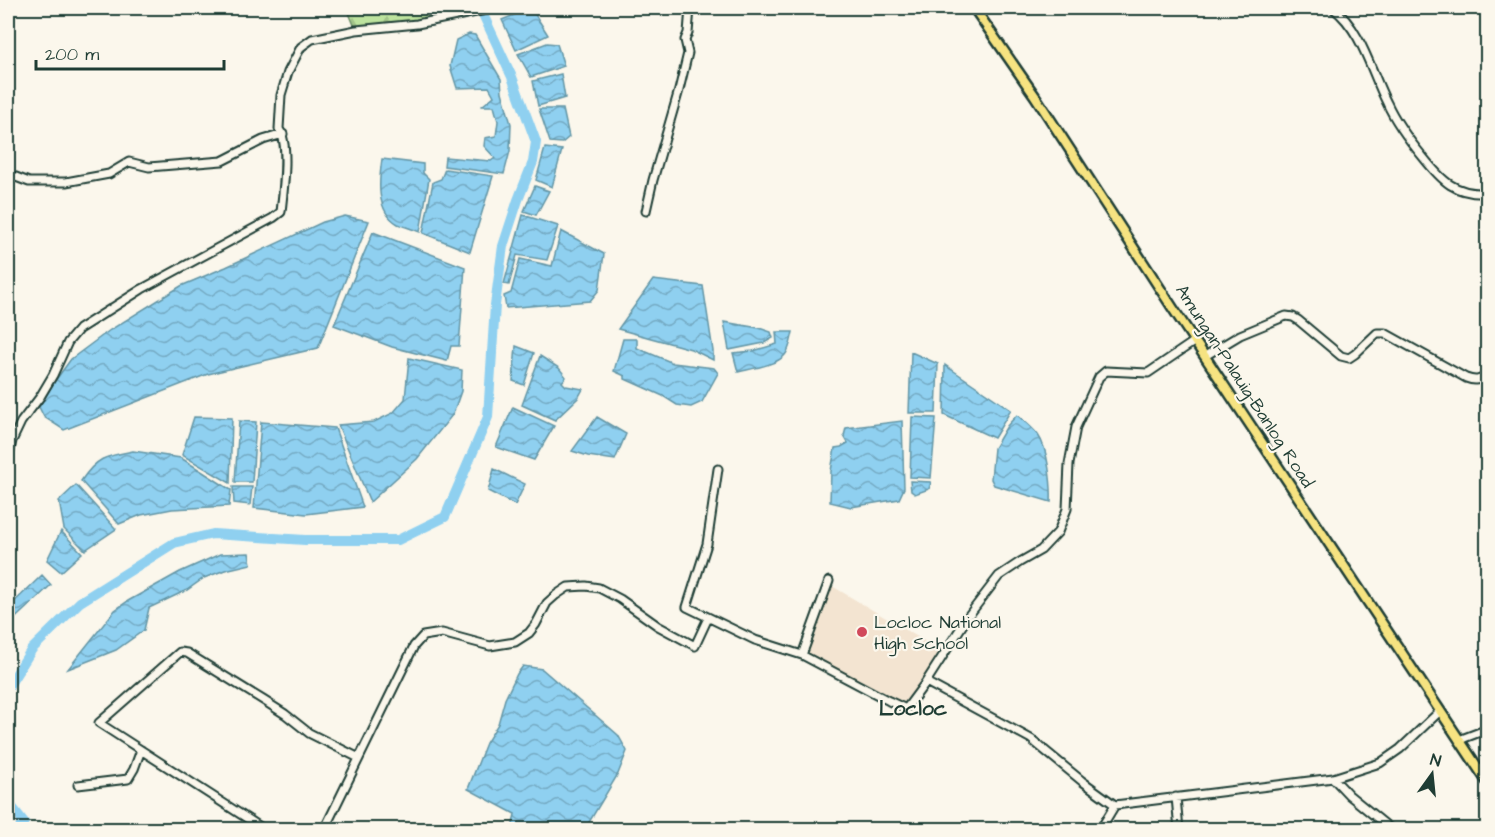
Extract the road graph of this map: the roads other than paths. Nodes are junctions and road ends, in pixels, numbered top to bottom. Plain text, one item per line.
1 (495, 8) edge
2 (690, 8) edge
3 (974, 8) edge
4 (1333, 8) edge
5 (283, 134) junction
6 (8, 174) edge
7 (1488, 193) edge
8 (646, 211) dead end
9 (1195, 341) junction
10 (1204, 356) junction
11 (1488, 375) edge
12 (8, 459) edge
13 (717, 470) dead end
14 (829, 581) dead end
15 (708, 618) junction
16 (802, 655) junction
17 (926, 682) junction
18 (1439, 712) junction
19 (1488, 729) edge
20 (1460, 741) junction
21 (141, 750) junction
22 (359, 758) junction
23 (1333, 778) junction
24 (1488, 783) edge
25 (78, 785) dead end
26 (1176, 797) junction
27 (1115, 805) junction
28 (265, 830) edge
29 (324, 830) edge
30 (1100, 830) edge
31 (1179, 830) edge
32 (1392, 830) edge

1 - 5 street
2 - 8 street
3 - 9 main road, Amungan-Palauig-Banlog Road
4 - 7 street
5 - 6 street
5 - 12 street
9 - 10 main road, Amungan-Palauig-Banlog Road
9 - 17 street
10 - 11 street
10 - 18 main road, Amungan-Palauig-Banlog Road
13 - 15 street
14 - 16 street
15 - 16 street
15 - 22 street
16 - 17 street
17 - 27 street
18 - 20 main road, Amungan-Palauig-Banlog Road
18 - 23 street
19 - 20 street
20 - 24 main road, Amungan-Palauig-Banlog Road
21 - 22 street
21 - 25 street
21 - 28 street
22 - 29 street
23 - 26 street
23 - 32 street
26 - 27 street
26 - 31 street
27 - 30 street

